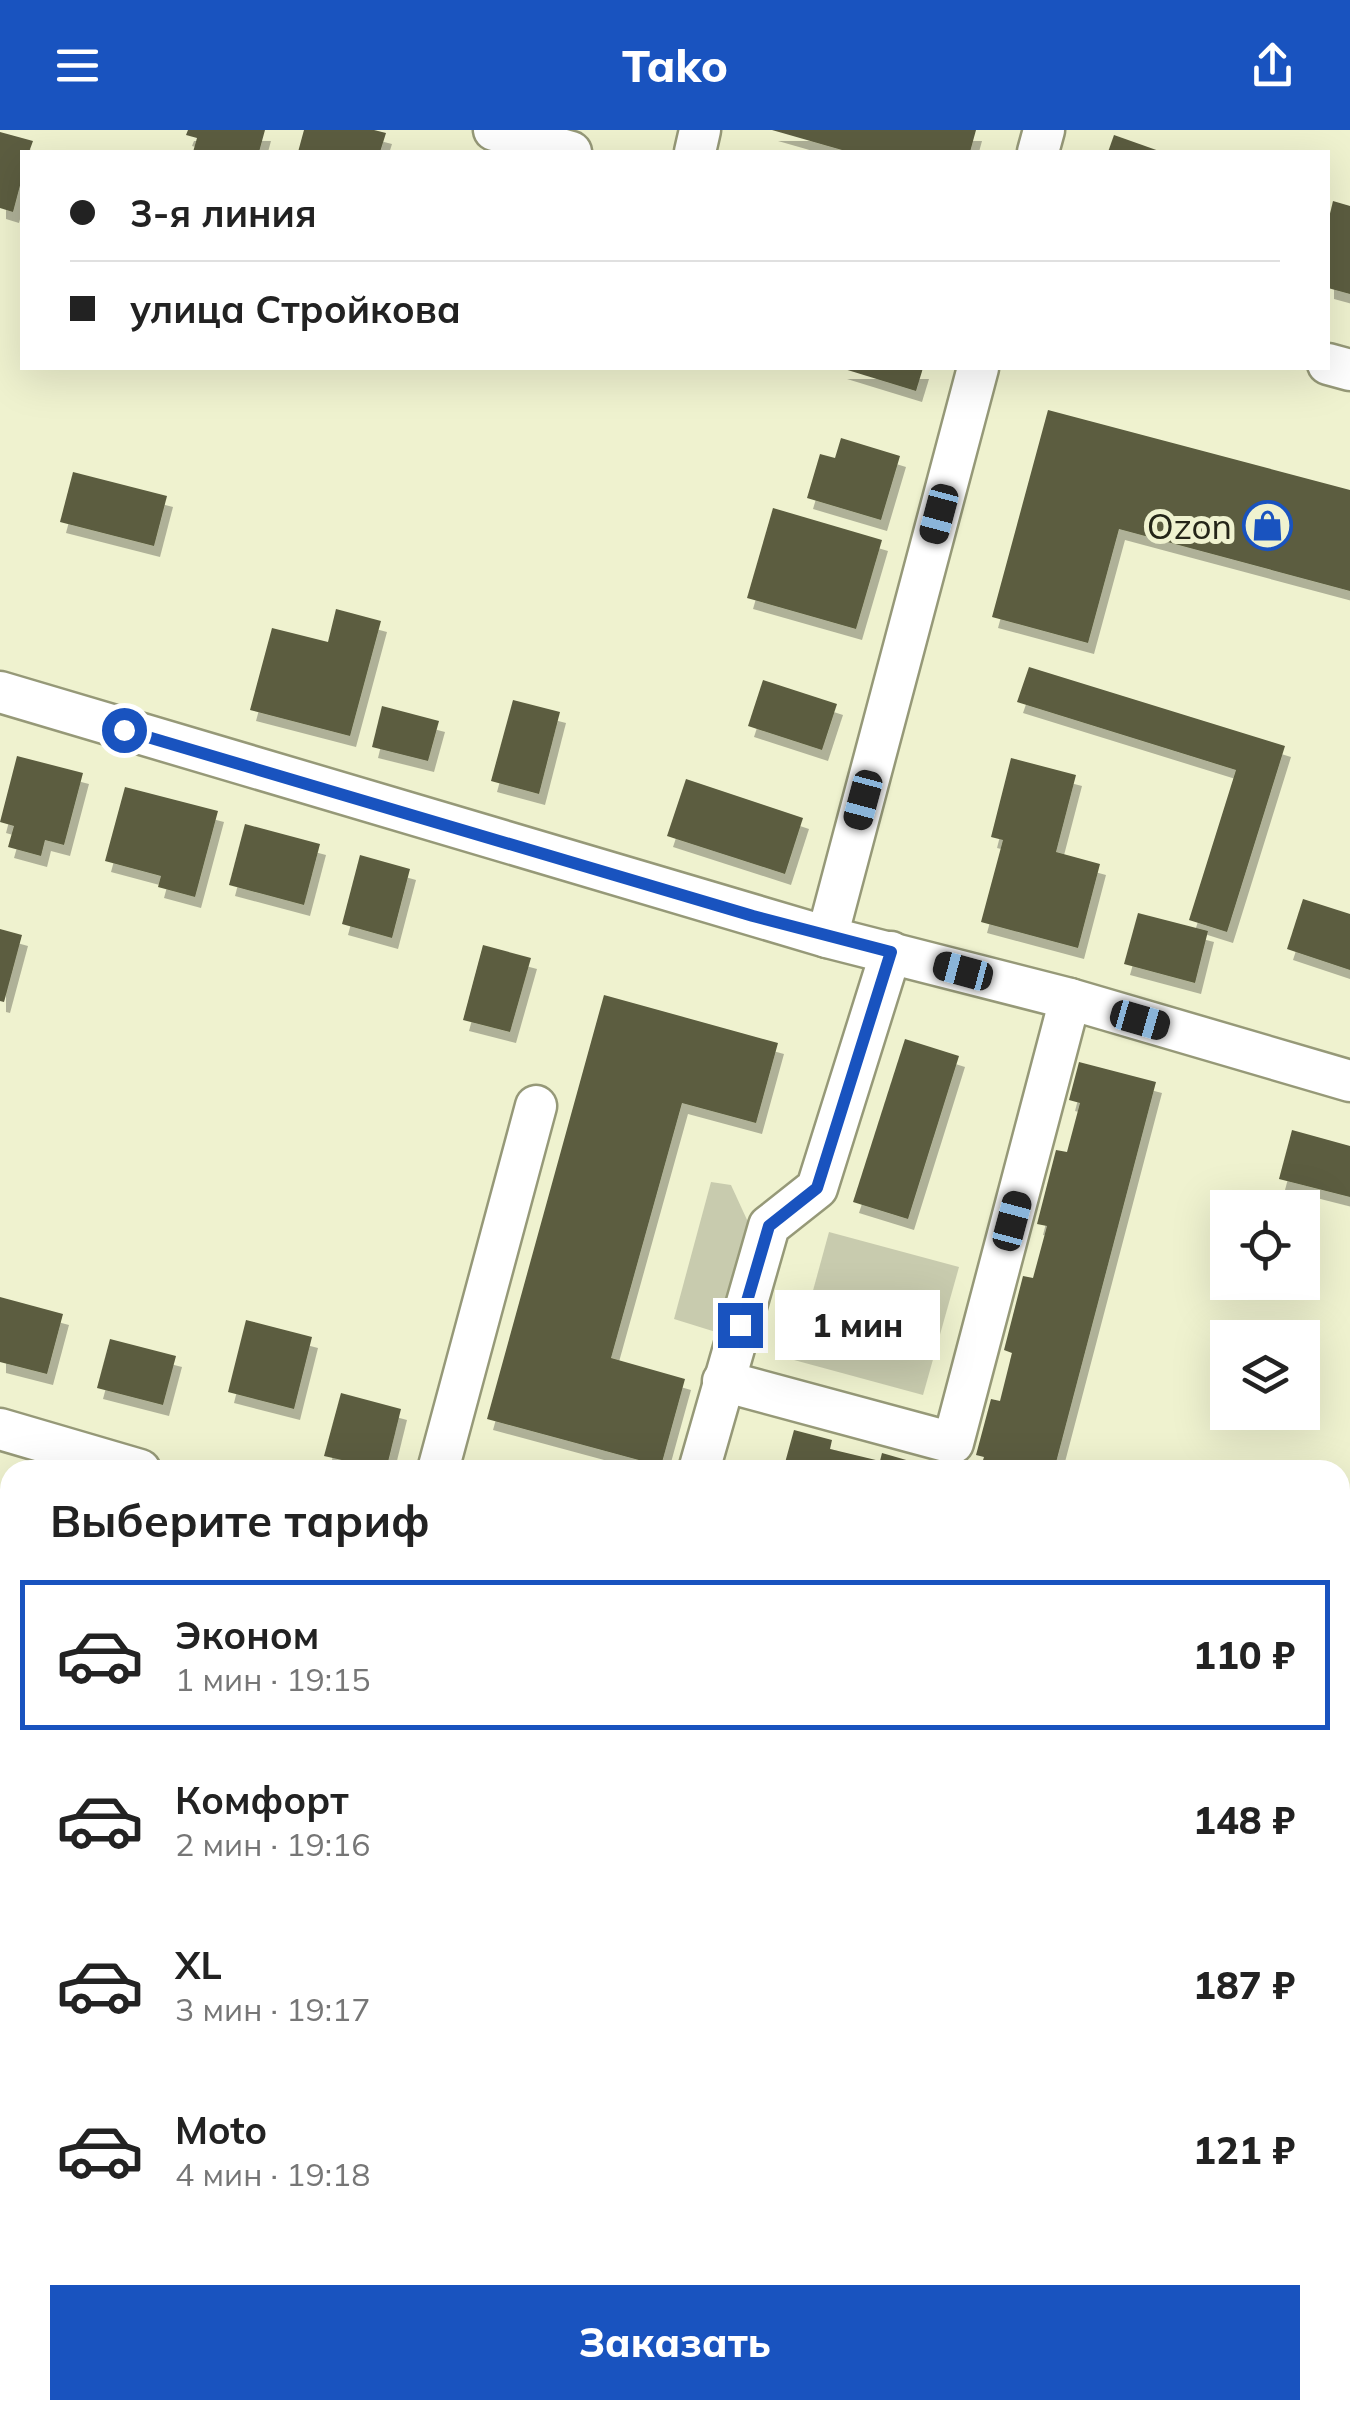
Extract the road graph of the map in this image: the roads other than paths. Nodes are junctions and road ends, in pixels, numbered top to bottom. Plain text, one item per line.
1 (494, 130) edge
2 (564, 150) edge
3 (977, 370) edge
4 (0, 692) edge
5 (827, 937) junction
6 (891, 952) junction
7 (1070, 999) junction
8 (1350, 1082) edge
9 (536, 1106) dead end
10 (723, 1382) junction
11 (0, 1429) edge
12 (86, 1460) edge
13 (441, 1460) edge
14 (702, 1460) edge

1 - 2 street
3 - 5 street
4 - 5 street
5 - 6 street
6 - 7 street
6 - 10 street
7 - 8 street
7 - 10 street
9 - 13 street
10 - 14 street
11 - 12 street

